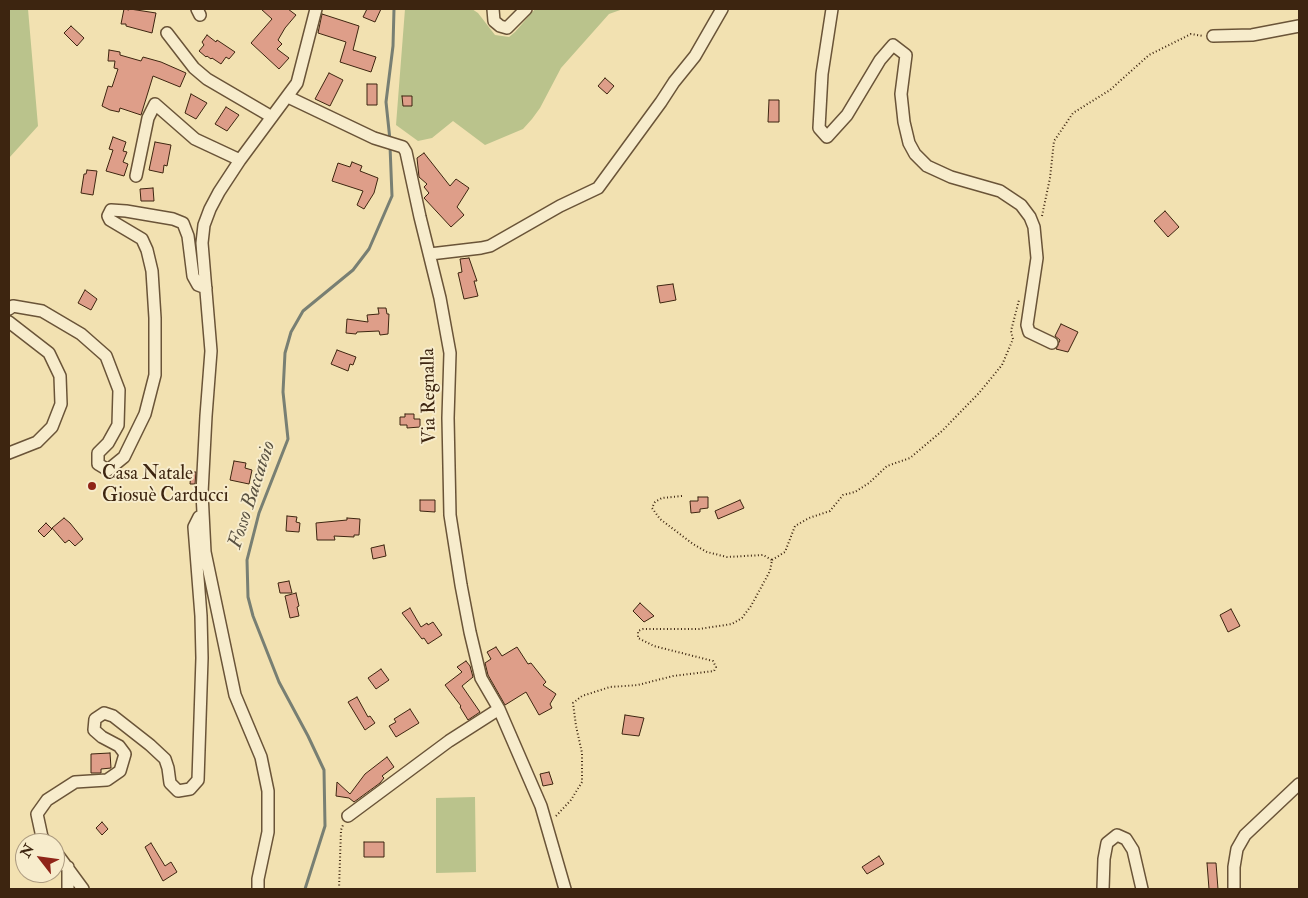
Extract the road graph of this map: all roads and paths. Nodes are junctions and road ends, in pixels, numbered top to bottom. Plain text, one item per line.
1 (316, 9) edge
2 (493, 9) edge
3 (526, 9) edge
4 (722, 9) edge
5 (832, 9) edge
6 (1299, 26) edge
7 (167, 33) dead end
8 (1213, 36) joint
9 (288, 97) junction
10 (272, 117) junction
11 (240, 160) junction
12 (136, 176) dead end
13 (1040, 224) dead end
14 (430, 254) junction
15 (206, 288) junction
16 (1018, 300) dead end
17 (9, 309) edge
18 (9, 322) edge
19 (1052, 343) dead end
20 (9, 453) edge
21 (682, 496) dead end
22 (204, 515) junction
23 (772, 560) junction
24 (499, 709) junction
25 (1299, 784) edge
26 (348, 816) joint
27 (41, 833) edge
28 (550, 835) junction
29 (65, 863) edge
30 (68, 867) junction
31 (68, 889) edge
32 (84, 889) edge
33 (258, 889) edge
34 (339, 889) edge
35 (565, 889) edge
36 (1103, 889) edge
37 (1142, 889) edge
38 (1234, 889) edge

1 - 9 street
2 - 3 street
4 - 14 street
5 - 19 street
6 - 8 street
7 - 10 street
8 - 13 path
9 - 10 street
9 - 14 street, Via Regnalla
10 - 11 street
11 - 12 street
11 - 15 street
14 - 24 street, Via Regnalla
15 - 17 street
15 - 22 street
16 - 23 path
18 - 20 street
21 - 23 path
22 - 27 street
22 - 33 street
23 - 28 path
24 - 26 street
24 - 28 street, Via Regnalla
25 - 38 street
26 - 34 path
28 - 35 street, Via Regnalla
29 - 30 street
30 - 31 street
30 - 32 street
36 - 37 street

